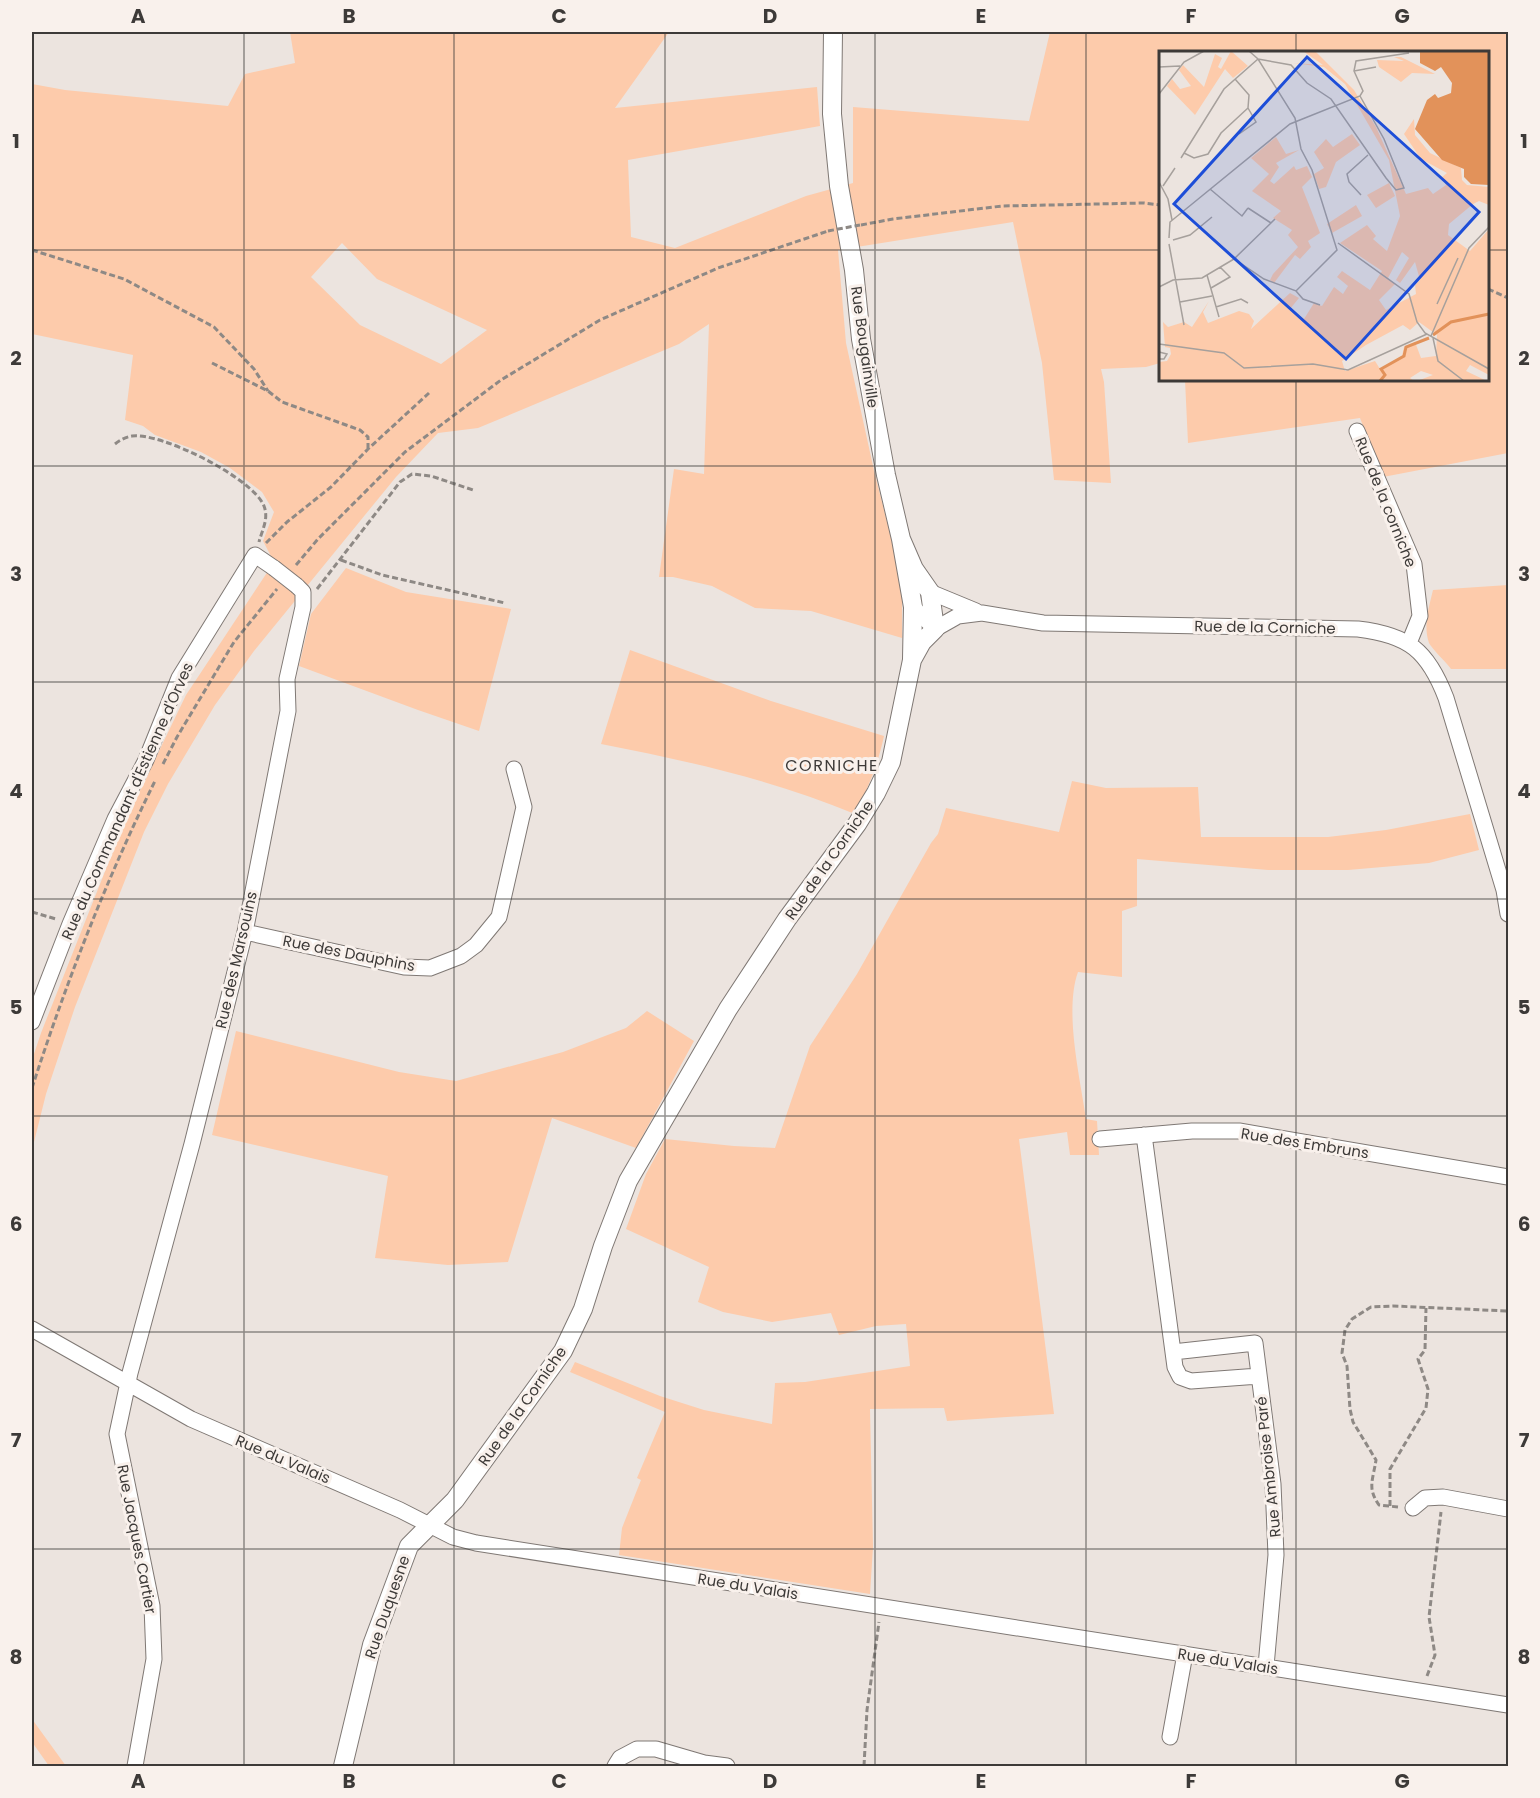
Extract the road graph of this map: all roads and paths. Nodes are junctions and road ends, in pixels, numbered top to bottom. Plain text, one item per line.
1 (833, 32) edge
2 (1159, 205) edge
3 (32, 250) edge
4 (1489, 289) edge
5 (1509, 298) edge
6 (212, 363) dead end
7 (268, 392) junction
8 (429, 393) dead end
9 (1357, 431) dead end
10 (115, 444) dead end
11 (368, 449) junction
12 (473, 490) dead end
13 (902, 539) junction
14 (255, 555) junction
15 (341, 560) junction
16 (286, 577) junction
17 (930, 592) junction
18 (505, 603) dead end
19 (303, 607) junction
20 (913, 607) junction
21 (982, 613) junction
22 (935, 629) junction
23 (1409, 643) junction
24 (912, 660) junction
25 (162, 767) dead end
26 (514, 769) dead end
27 (157, 778) dead end
28 (32, 912) edge
29 (1509, 914) edge
30 (70, 924) junction
31 (245, 932) junction
32 (32, 1022) edge
33 (32, 1088) edge
34 (1144, 1135) junction
35 (1100, 1139) dead end
36 (1509, 1177) edge
37 (1426, 1307) junction
38 (1509, 1311) edge
39 (32, 1329) edge
40 (1173, 1352) junction
41 (1259, 1376) junction
42 (127, 1383) junction
43 (1443, 1497) junction
44 (1390, 1506) junction
45 (1413, 1508) joint
46 (1509, 1509) edge
47 (429, 1525) junction
48 (881, 1608) junction
49 (1185, 1654) junction
50 (1266, 1666) junction
51 (1421, 1692) junction
52 (1509, 1705) edge
53 (1170, 1737) dead end
54 (135, 1767) edge
55 (343, 1767) edge
56 (615, 1767) edge
57 (727, 1767) edge
58 (864, 1767) edge

1 - 13 street, Rue Bougainville
2 - 16 path, bridge
3 - 7 path
4 - 5 path
6 - 7 path
7 - 11 path
8 - 11 path
9 - 23 street, Rue de la corniche
10 - 14 path
11 - 14 path
12 - 15 path
13 - 17 street
13 - 20 street, Rue Bougainville
14 - 16 street
14 - 30 street, Rue du Commandant d'Estienne d'Orves
15 - 18 path
15 - 19 path
16 - 19 street, Rue des Marsouins
16 - 25 path
17 - 21 street
17 - 22 street
19 - 31 street, Rue des Marsouins
20 - 22 street
20 - 24 street, Rue Bougainville
21 - 22 street, Rue de la Corniche
21 - 23 street, Rue de la Corniche
22 - 24 street, Rue de la Corniche
23 - 29 street, Rue de la Corniche
24 - 47 street, Rue de la Corniche
26 - 31 street, Rue des Dauphins
27 - 33 path
28 - 30 path
30 - 32 street, Rue du Commandant d'Estienne d'Orves
31 - 42 street, Rue des Marsouins
34 - 35 street, Rue des Embruns
34 - 36 street, Rue des Embruns
34 - 40 street, Rue Ambroise Paré
37 - 38 path
37 - 44 path
37 - 44 path
39 - 42 street, Rue du Valais
40 - 41 street, Rue Ambroise Paré
40 - 41 street, Rue Ambroise Paré
41 - 50 street, Rue Ambroise Paré
42 - 47 street, Rue du Valais
42 - 54 street, Rue Jacques Cartier
43 - 45 street
43 - 46 street
43 - 51 path
44 - 45 path
47 - 48 street, Rue du Valais
47 - 55 street, Rue Duquesne
48 - 49 street, Rue du Valais
48 - 58 path
49 - 50 street, Rue du Valais
49 - 53 street
50 - 51 street, Rue du Valais
51 - 52 street, Rue du Valais
56 - 57 street

